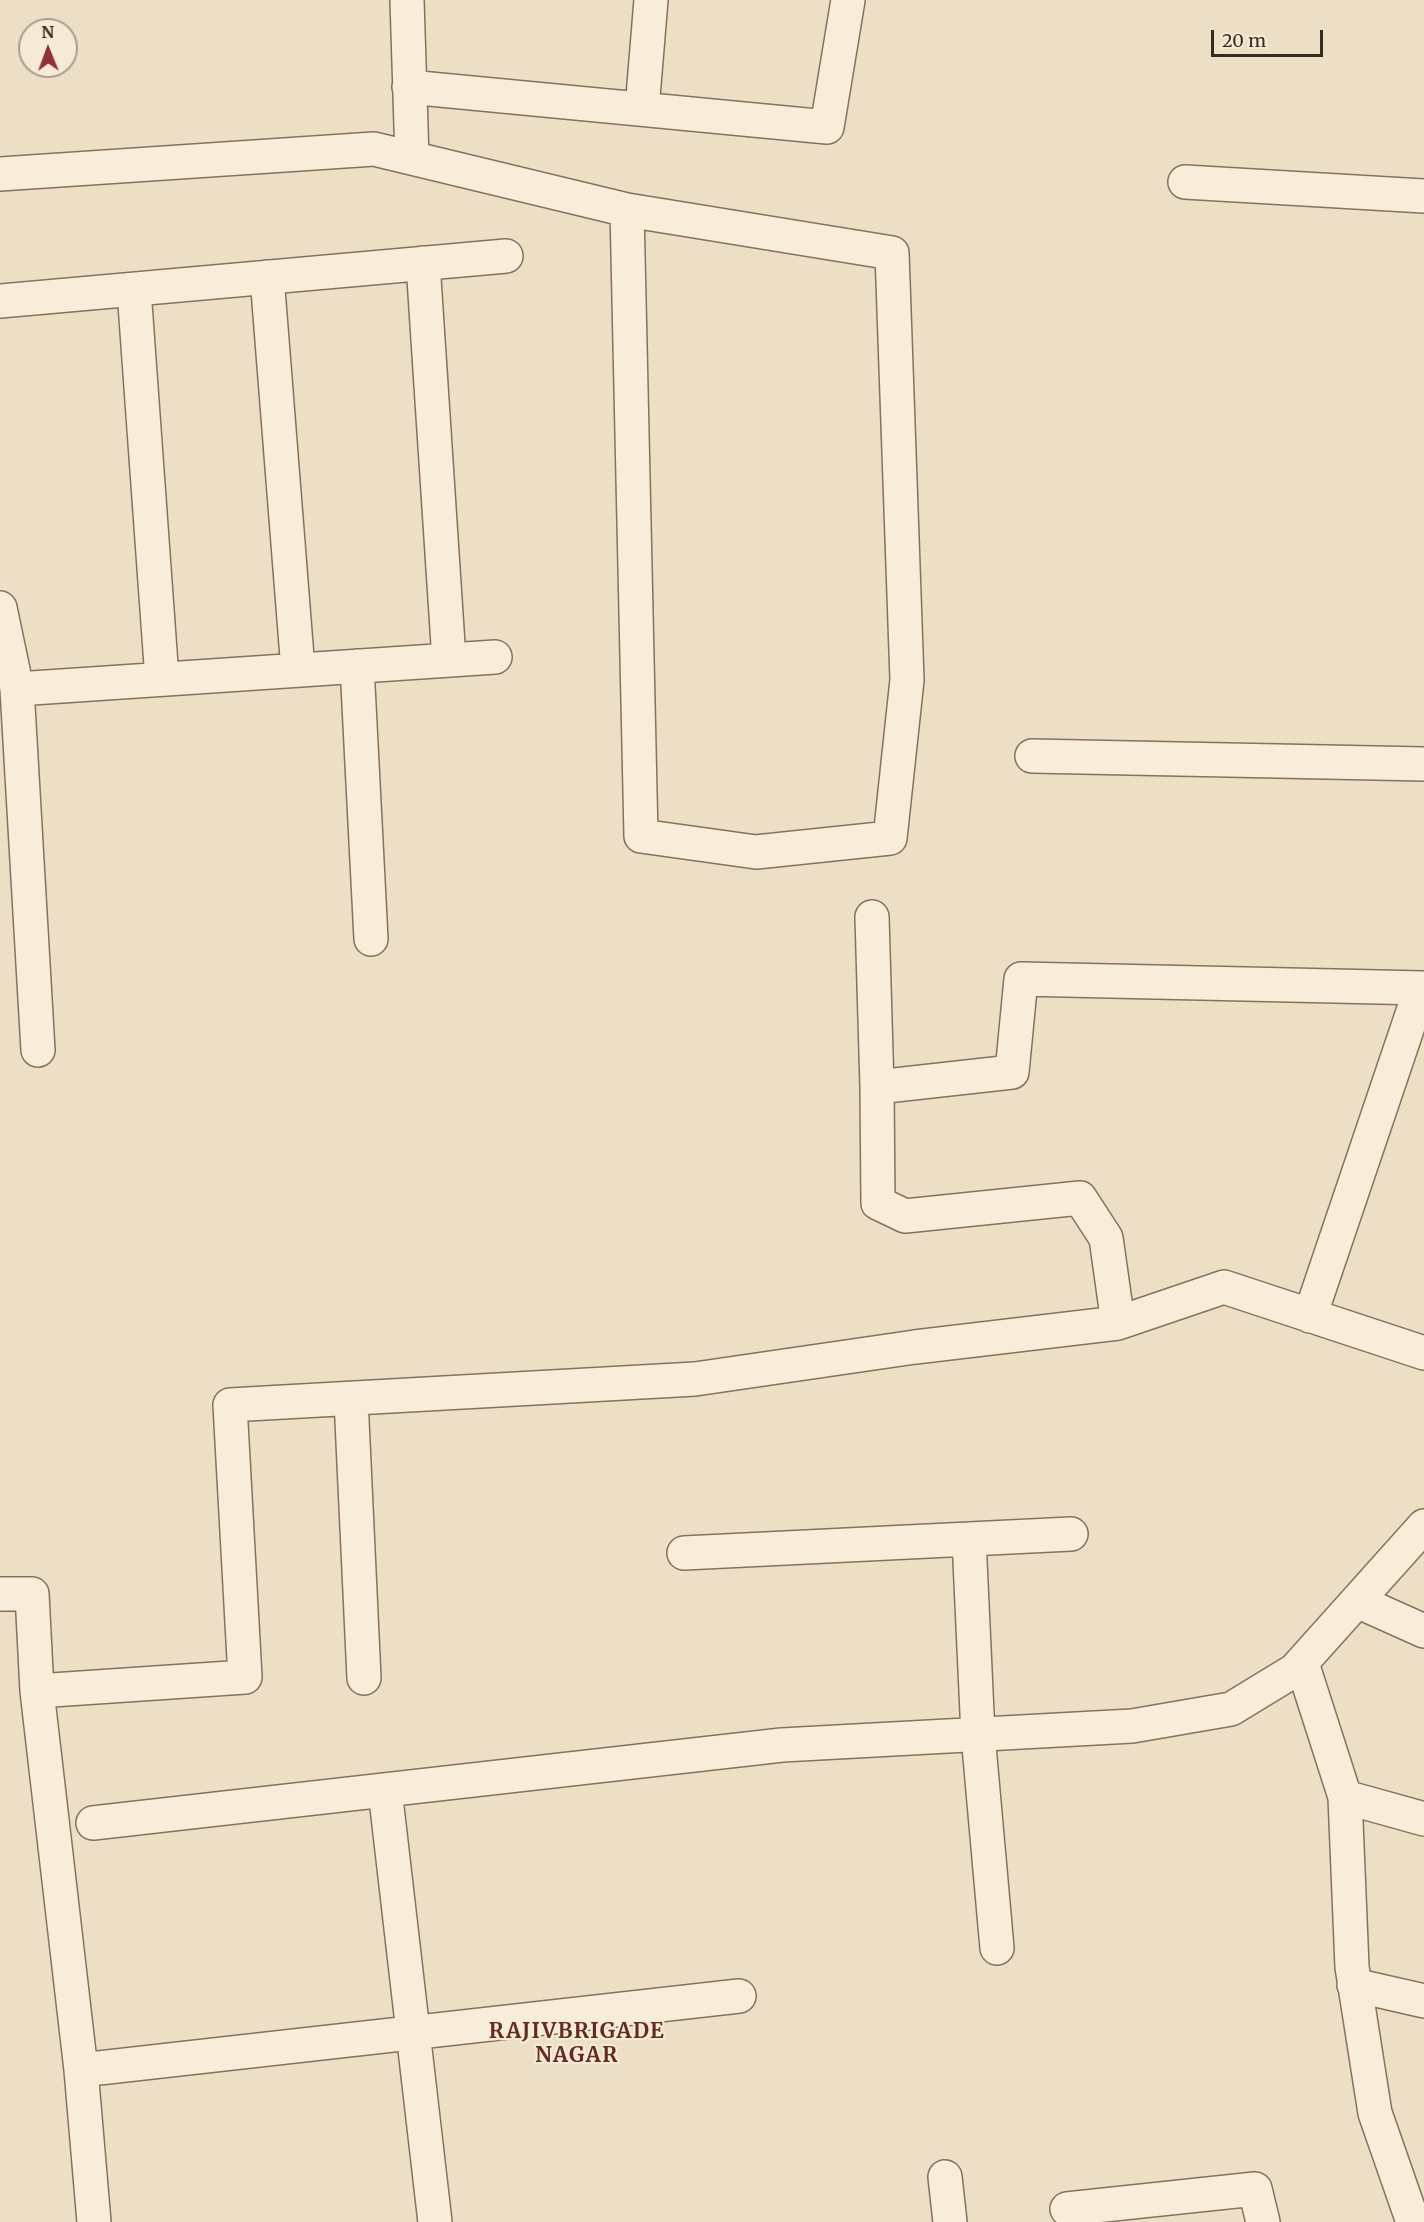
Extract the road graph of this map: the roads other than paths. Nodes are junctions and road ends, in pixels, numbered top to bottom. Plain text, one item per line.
1 (407, 0) edge
2 (651, 0) edge
3 (848, 0) edge
4 (409, 87) junction
5 (642, 109) junction
6 (412, 158) junction
7 (0, 174) edge
8 (1185, 182) dead end
9 (1424, 196) edge
10 (627, 210) junction
11 (506, 256) dead end
12 (423, 263) junction
13 (267, 277) junction
14 (134, 290) junction
15 (0, 301) edge
16 (0, 608) edge
17 (495, 657) dead end
18 (449, 660) junction
19 (357, 666) junction
20 (298, 670) junction
21 (162, 680) junction
22 (17, 689) junction
23 (1032, 756) dead end
24 (1424, 764) edge
25 (872, 917) dead end
26 (372, 939) dead end
27 (1422, 988) edge
28 (38, 1050) dead end
29 (877, 1087) junction
30 (1310, 1316) junction
31 (1118, 1323) junction
32 (1424, 1353) edge
33 (351, 1399) junction
34 (1424, 1526) edge
35 (1071, 1534) dead end
36 (969, 1539) junction
37 (684, 1553) dead end
38 (0, 1594) edge
39 (1357, 1601) junction
40 (1424, 1631) edge
41 (1302, 1663) junction
42 (364, 1678) dead end
43 (38, 1691) junction
44 (978, 1735) junction
45 (385, 1790) junction
46 (1345, 1797) junction
47 (1424, 1819) edge
48 (93, 1823) dead end
49 (997, 1948) dead end
50 (1354, 1985) junction
51 (740, 1996) dead end
52 (1424, 2001) edge
53 (413, 2032) junction
54 (81, 2070) junction
55 (945, 2177) dead end
56 (1067, 2209) dead end
57 (1129, 2213) edge
58 (94, 2222) edge
59 (435, 2222) edge
60 (950, 2222) edge
61 (1263, 2222) edge
62 (1413, 2222) edge

1 - 4 street
2 - 5 street
3 - 5 street
4 - 5 street
4 - 6 street
6 - 7 street
6 - 10 street
8 - 9 street
10 - 10 street
11 - 12 street
12 - 13 street
12 - 18 street
13 - 14 street
13 - 20 street
14 - 15 street
14 - 21 street
16 - 22 street
17 - 18 street
18 - 19 street
19 - 20 street
19 - 26 street
20 - 21 street
21 - 22 street
22 - 28 street
23 - 24 street
25 - 29 street
27 - 29 street
27 - 30 street
29 - 31 street
30 - 31 street
30 - 32 street
31 - 33 street
33 - 42 street
33 - 43 street
34 - 39 street
35 - 36 street
36 - 37 street
36 - 44 street
38 - 43 street
39 - 40 street
39 - 41 street
41 - 44 street
41 - 46 street
43 - 54 street
44 - 45 street
44 - 49 street
45 - 48 street
45 - 53 street
46 - 47 street
46 - 50 street
50 - 52 street
50 - 62 street
51 - 53 street
53 - 54 street
53 - 59 street
54 - 58 street
55 - 60 street
56 - 57 street
57 - 61 street

